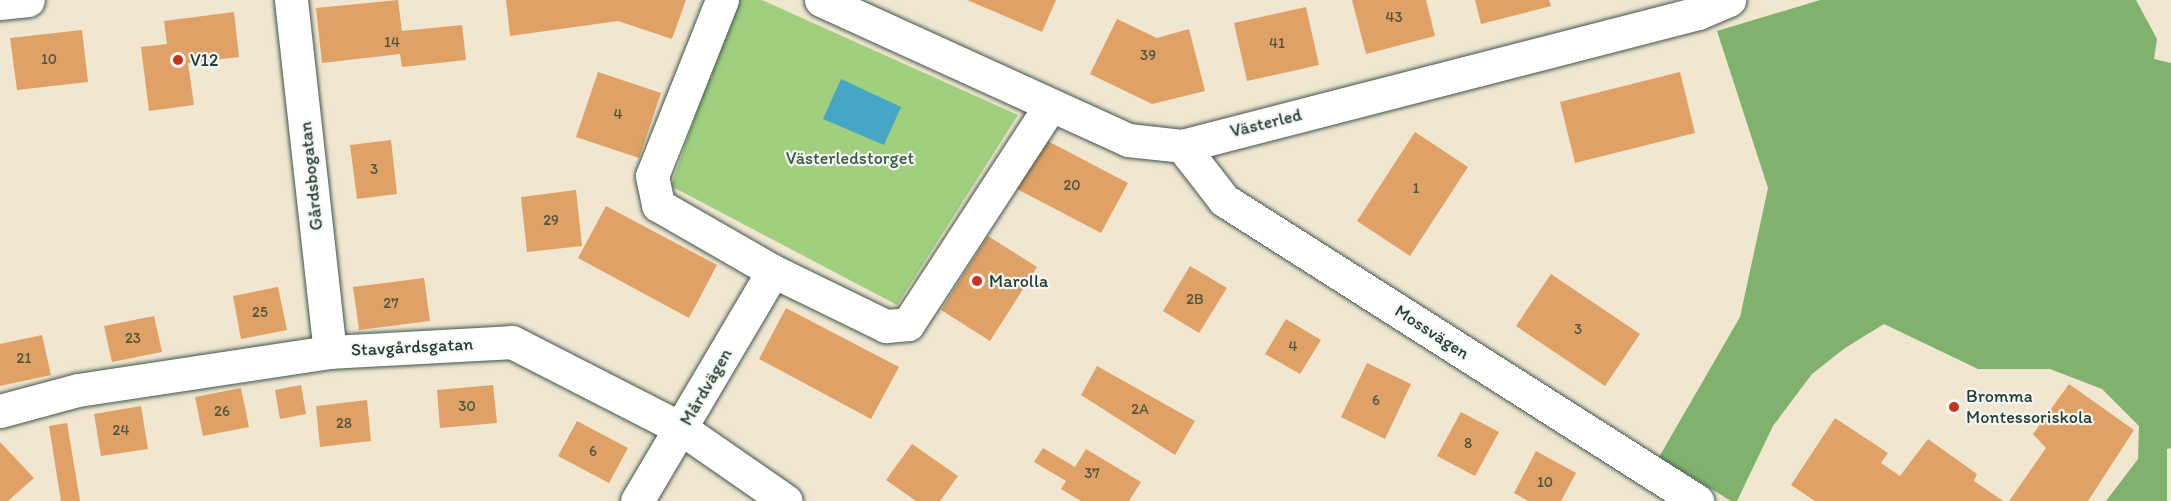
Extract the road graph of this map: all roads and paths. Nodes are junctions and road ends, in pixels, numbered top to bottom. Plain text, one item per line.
1 (28, 0) edge
2 (291, 0) edge
3 (722, 0) edge
4 (821, 0) edge
5 (1729, 0) edge
6 (0, 3) edge
7 (1050, 106) junction
8 (1182, 146) junction
9 (773, 271) junction
10 (330, 352) junction
11 (0, 411) edge
12 (682, 429) junction
13 (637, 501) edge
14 (786, 501) edge
15 (1697, 501) edge

1 - 6 street
2 - 10 street, Gårdsbogatan
3 - 9 street
4 - 7 street, Västerled
5 - 8 street, Västerled
7 - 8 street, Västerled
7 - 9 street
8 - 15 street, Mossvägen
9 - 12 street, Mårdvägen
10 - 11 street, Stavgårdsgatan
10 - 12 street, Stavgårdsgatan
12 - 13 street, Mårdvägen
12 - 14 street, Stavgårdsgatan

